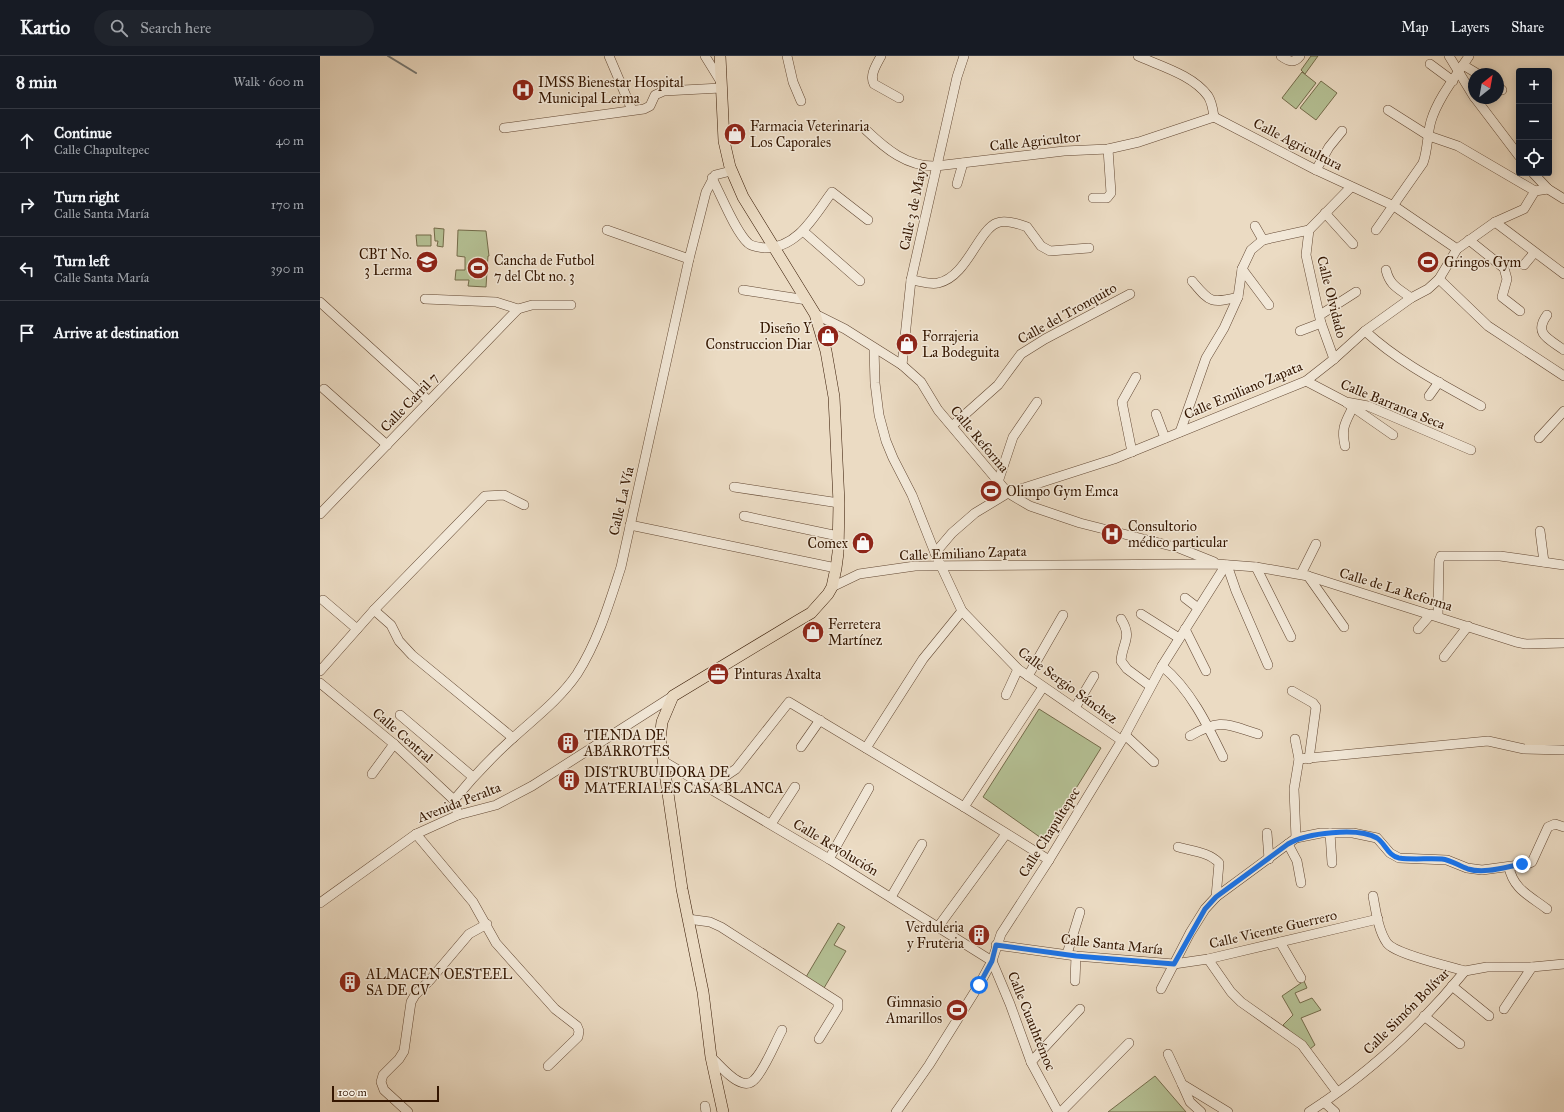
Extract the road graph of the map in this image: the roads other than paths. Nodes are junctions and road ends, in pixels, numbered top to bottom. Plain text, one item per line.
1 (609, 56) edge
2 (705, 56) edge
3 (720, 56) edge
4 (787, 56) edge
5 (881, 56) edge
6 (964, 56) edge
7 (1138, 56) edge
8 (1281, 56) edge
9 (1300, 56) edge
10 (1449, 56) edge
11 (1469, 56) edge
12 (1430, 64) dead end
13 (1461, 69) junction
14 (1468, 71) edge
15 (1453, 81) junction
16 (1468, 84) edge
17 (721, 85) junction
18 (899, 98) dead end
19 (800, 101) dead end
20 (1479, 104) edge
21 (632, 110) junction
22 (1388, 110) dead end
23 (1214, 117) junction
24 (504, 128) dead end
25 (866, 130) dead end
26 (1342, 131) dead end
27 (1429, 136) junction
28 (1108, 149) junction
29 (1516, 152) edge
30 (963, 163) junction
31 (936, 166) junction
32 (1316, 170) junction
33 (731, 171) junction
34 (1536, 176) edge
35 (712, 178) junction
36 (957, 184) dead end
37 (1351, 187) junction
38 (1548, 188) junction
39 (1536, 191) junction
40 (1092, 198) dead end
41 (1564, 199) edge
42 (1394, 206) junction
43 (1325, 213) junction
44 (868, 220) dead end
45 (1495, 222) junction
46 (1255, 226) dead end
47 (607, 230) dead end
48 (1309, 230) junction
49 (1376, 230) dead end
50 (802, 231) junction
51 (1263, 240) junction
52 (1469, 240) junction
53 (1353, 244) dead end
54 (774, 248) junction
55 (1089, 248) dead end
56 (1457, 250) junction
57 (1534, 253) junction
58 (689, 259) junction
59 (1524, 265) dead end
60 (1242, 269) junction
61 (1386, 270) dead end
62 (1564, 274) edge
63 (1439, 279) junction
64 (911, 280) junction
65 (860, 281) dead end
66 (1192, 281) dead end
67 (743, 290) dead end
68 (1356, 292) dead end
69 (1130, 294) dead end
70 (1238, 297) junction
71 (425, 298) dead end
72 (1411, 298) junction
73 (807, 300) junction
74 (320, 302) edge
75 (571, 305) dead end
76 (1269, 305) dead end
77 (518, 309) junction
78 (1520, 311) dead end
79 (815, 314) junction
80 (1547, 315) dead end
81 (1321, 319) junction
82 (1300, 331) dead end
83 (1365, 332) junction
84 (874, 348) junction
85 (1564, 350) edge
86 (1334, 359) junction
87 (902, 365) junction
88 (1564, 376) edge
89 (1136, 377) dead end
90 (1306, 381) junction
91 (1439, 382) junction
92 (324, 389) dead end
93 (1428, 396) dead end
94 (429, 400) junction
95 (1037, 402) dead end
96 (1350, 405) junction
97 (1481, 406) dead end
98 (1564, 411) edge
99 (1156, 414) dead end
100 (952, 426) junction
101 (1180, 432) junction
102 (1393, 435) dead end
103 (1165, 438) junction
104 (1539, 438) dead end
105 (388, 445) junction
106 (1345, 446) dead end
107 (1471, 450) dead end
108 (1132, 452) junction
109 (998, 482) junction
110 (734, 487) dead end
111 (1008, 493) junction
112 (839, 503) junction
113 (524, 505) dead end
114 (320, 514) edge
115 (744, 516) dead end
116 (630, 525) junction
117 (1540, 531) dead end
118 (838, 536) junction
119 (1316, 544) dead end
120 (934, 553) junction
121 (1544, 562) junction
122 (1222, 564) junction
123 (942, 565) junction
124 (1564, 565) edge
125 (1256, 567) junction
126 (836, 568) junction
127 (1304, 575) junction
128 (832, 587) junction
129 (1185, 598) dead end
130 (323, 600) dead end
131 (1198, 608) junction
132 (374, 610) junction
133 (962, 611) junction
134 (1141, 614) dead end
135 (1063, 615) dead end
136 (1434, 615) junction
137 (1121, 620) dead end
138 (1468, 626) junction
139 (1344, 627) dead end
140 (357, 629) junction
141 (1185, 629) junction
142 (1418, 629) dead end
143 (1179, 638) junction
144 (1291, 638) dead end
145 (1564, 643) edge
146 (1444, 657) dead end
147 (1268, 665) dead end
148 (1162, 666) junction
149 (1018, 669) junction
150 (320, 671) edge
151 (1206, 671) dead end
152 (1028, 676) junction
153 (1094, 676) dead end
154 (320, 683) edge
155 (1150, 686) junction
156 (1043, 687) junction
157 (1292, 691) dead end
158 (1006, 695) dead end
159 (673, 696) junction
160 (1075, 708) junction
161 (400, 715) dead end
162 (820, 720) junction
163 (1208, 726) junction
164 (1258, 734) dead end
165 (1190, 736) dead end
166 (513, 738) junction
167 (1123, 738) junction
168 (1295, 739) dead end
169 (394, 744) junction
170 (802, 747) dead end
171 (866, 748) junction
172 (1564, 750) edge
173 (1223, 757) dead end
174 (1299, 759) junction
175 (1309, 759) junction
176 (663, 761) junction
177 (1154, 762) dead end
178 (372, 774) dead end
179 (473, 778) junction
180 (709, 787) junction
181 (795, 787) dead end
182 (868, 788) dead end
183 (454, 800) junction
184 (964, 807) junction
185 (458, 815) junction
186 (771, 824) junction
187 (1564, 827) edge
188 (1267, 833) dead end
189 (1330, 833) junction
190 (416, 834) junction
191 (1006, 834) junction
192 (1296, 838) junction
193 (922, 844) dead end
194 (1288, 844) junction
195 (1178, 847) dead end
196 (829, 859) junction
197 (1269, 859) junction
198 (1049, 860) junction
199 (1332, 864) dead end
200 (1510, 866) junction
201 (1301, 883) dead end
202 (1374, 896) dead end
203 (891, 897) junction
204 (1216, 897) junction
205 (320, 903) edge
206 (1547, 909) dead end
207 (1080, 912) dead end
208 (1378, 919) junction
209 (688, 920) junction
210 (487, 924) junction
211 (938, 927) junction
212 (1280, 942) junction
213 (996, 945) junction
214 (1071, 955) junction
215 (1208, 959) junction
216 (992, 961) junction
217 (1174, 964) junction
218 (1564, 964) edge
219 (1532, 967) junction
220 (1465, 971) junction
221 (1301, 978) dead end
222 (1075, 981) dead end
223 (1452, 986) junction
224 (1162, 989) dead end
225 (1080, 1009) dead end
226 (1504, 1009) dead end
227 (1424, 1016) junction
228 (1490, 1016) dead end
229 (782, 1030) dead end
230 (819, 1039) dead end
231 (1129, 1043) dead end
232 (1460, 1044) dead end
233 (1168, 1054) dead end
234 (711, 1057) junction
235 (1031, 1062) junction
236 (548, 1066) dead end
237 (1182, 1084) junction
238 (1337, 1092) junction
239 (1324, 1102) junction
240 (1057, 1111) edge
241 (408, 1112) edge
242 (723, 1112) edge
243 (896, 1112) edge
244 (1201, 1112) edge
245 (1228, 1112) edge
246 (1309, 1112) edge
247 (1335, 1112) edge

1 - 21 street
2 - 17 street
3 - 17 main road
4 - 19 street
5 - 18 street
6 - 31 street, Calle 3 de Mayo
7 - 23 street
8 - 9 street
10 - 13 street
11 - 13 street
12 - 15 street
13 - 14 street
13 - 15 street
13 - 16 street
15 - 27 street
17 - 21 street
17 - 33 main road
20 - 29 street
21 - 24 street
22 - 27 street
23 - 28 street, Calle Agricultor
23 - 32 street, Calle Agricultura
25 - 31 street, Calle Agricultor
26 - 32 street
27 - 39 street
27 - 42 street
28 - 30 street, Calle Agricultor
28 - 40 street
30 - 31 street, Calle Agricultor
30 - 36 street
31 - 64 street, Calle 3 de Mayo
32 - 37 street, Calle Agricultura
33 - 35 street
33 - 54 main road
34 - 38 street
35 - 54 street
35 - 58 street, Calle La Vía
37 - 42 street, Calle Agricultura
37 - 43 street
38 - 39 street
38 - 41 street
39 - 45 street, Calle Emiliano Zapata
42 - 49 street
42 - 56 street, Calle Agricultura
43 - 48 street
43 - 53 street
44 - 50 street
45 - 52 street, Calle Emiliano Zapata
45 - 57 street
46 - 51 street
47 - 58 street
48 - 51 street
48 - 81 street, Calle Olvidado
50 - 54 street
50 - 65 street
51 - 60 street
52 - 56 street, Calle Emiliano Zapata
52 - 78 street
54 - 73 main road
55 - 64 street
56 - 63 street, Calle Emiliano Zapata
57 - 59 street
57 - 62 street
58 - 116 street, Calle La Vía
60 - 70 street
60 - 76 street
61 - 72 street
63 - 72 street, Calle Emiliano Zapata
63 - 88 street
64 - 87 street, Calle 3 de Mayo
66 - 70 street
67 - 73 street
68 - 81 street
69 - 100 street, Calle del Tronquito
70 - 101 street
71 - 77 street
72 - 83 street, Calle Emiliano Zapata
73 - 79 main road
74 - 94 street
75 - 77 street
77 - 94 street, Calle Carril 7
79 - 84 street, Calle Reforma
79 - 112 main road
80 - 85 street
81 - 82 street
81 - 86 street, Calle Olvidado
83 - 86 street, Calle Emiliano Zapata
83 - 91 street
84 - 87 street, Calle Reforma
84 - 120 street, Calle Sergio Sánchez
86 - 90 street, Calle Emiliano Zapata
87 - 100 street, Calle Reforma
89 - 108 street
90 - 96 street, Calle Barranca Seca
90 - 101 street, Calle Emiliano Zapata
91 - 93 street
91 - 97 street
92 - 105 street
94 - 105 street, Calle Carril 7
95 - 109 street
96 - 102 street
96 - 106 street
96 - 107 street, Calle Barranca Seca
98 - 104 street
99 - 103 street
100 - 109 street, Calle Reforma
101 - 103 street, Calle Emiliano Zapata
103 - 108 street, Calle Emiliano Zapata
105 - 114 street, Calle Carril 7
108 - 111 street, Calle Emiliano Zapata
109 - 111 street, Calle Reforma
110 - 112 street
111 - 120 street, Calle Emiliano Zapata
111 - 122 street, Calle Reforma
112 - 118 main road
113 - 132 street
115 - 118 street
116 - 126 street
116 - 166 street, Calle La Vía
117 - 121 street
118 - 126 main road
119 - 127 street
120 - 123 street, Calle Sergio Sánchez
121 - 124 street
121 - 136 street
122 - 123 street, Calle Emiliano Zapata
122 - 125 street, Calle de La Reforma
122 - 131 street, Calle Chapultepec
122 - 147 street
123 - 128 street, Calle Emiliano Zapata
123 - 133 street, Calle Sergio Sánchez
125 - 127 street, Calle de La Reforma
125 - 144 street
126 - 128 main road
127 - 136 street, Calle de La Reforma
127 - 139 street
128 - 159 main road
129 - 131 street
130 - 140 street
131 - 141 street, Calle Chapultepec
132 - 140 street
132 - 166 street
133 - 149 street, Calle Sergio Sánchez
133 - 171 street
134 - 143 street
135 - 152 street
136 - 138 street, Calle de La Reforma
136 - 142 street
137 - 155 street
138 - 145 street, Calle de La Reforma
138 - 146 street
140 - 150 street
141 - 143 street, Calle Chapultepec
141 - 151 street
143 - 148 street, Calle Chapultepec
148 - 155 street, Calle Chapultepec
148 - 163 street
149 - 152 street, Calle Sergio Sánchez
149 - 158 street
152 - 156 street, Calle Sergio Sánchez
153 - 160 street
154 - 169 street, Calle Central
155 - 167 street, Calle Chapultepec
156 - 160 street, Calle Sergio Sánchez
156 - 184 street
157 - 175 street
159 - 176 main road
159 - 185 street, Avenida Peralta
160 - 167 street, Calle Sergio Sánchez
161 - 179 street
162 - 170 street
162 - 171 street
162 - 180 street
163 - 164 street
163 - 165 street
163 - 173 street
166 - 179 street, Calle La Vía
167 - 177 street, Calle Sergio Sánchez
167 - 198 street, Calle Chapultepec
168 - 174 street
169 - 178 street
169 - 183 street, Calle Central
171 - 184 street
172 - 175 street
174 - 175 street
174 - 192 street
176 - 180 street, Calle Revolución
176 - 209 main road
179 - 183 street, Calle La Vía
180 - 186 street, Calle Revolución
181 - 186 street
182 - 196 street
183 - 185 street
184 - 191 street
185 - 190 street, Avenida Peralta
186 - 196 street, Calle Revolución
187 - 200 street, Calle Santa María
188 - 197 street
189 - 192 street, Calle Santa María
189 - 199 street
189 - 200 street, Calle Santa María
190 - 205 street, Avenida Peralta
190 - 210 street
191 - 198 street
191 - 211 street
192 - 194 street, Calle Santa María
193 - 203 street
194 - 197 street, Calle Santa María
194 - 201 street
195 - 204 street
196 - 203 street, Calle Revolución
197 - 204 street, Calle Santa María
198 - 213 street, Calle Chapultepec
200 - 206 street
202 - 208 street
203 - 211 street, Calle Revolución
204 - 217 street, Calle Santa María
207 - 214 street
208 - 212 street, Calle Vicente Guerrero
208 - 220 street, Calle Simón Bolívar
209 - 230 street
209 - 234 main road
210 - 236 street
210 - 241 street
211 - 216 street, Calle Revolución
212 - 215 street, Calle Vicente Guerrero
212 - 221 street
213 - 214 street, Calle Santa María
213 - 216 street, Calle Chapultepec
214 - 217 street, Calle Santa María
214 - 222 street
215 - 217 street, Calle Vicente Guerrero
215 - 238 street
216 - 235 street, Calle Cuauhtémoc
216 - 243 street, Calle Chapultepec
217 - 224 street
218 - 219 street, Calle Simón Bolívar
219 - 220 street, Calle Simón Bolívar
219 - 226 street
220 - 223 street, Calle Simón Bolívar
223 - 227 street, Calle Simón Bolívar
223 - 228 street
225 - 235 street
227 - 232 street
227 - 238 street, Calle Simón Bolívar
229 - 234 street
231 - 240 street
233 - 237 street
234 - 242 main road
235 - 240 street, Calle Cuauhtémoc
237 - 244 street
237 - 245 street
238 - 239 street, Calle Simón Bolívar
239 - 246 street, Calle Simón Bolívar
239 - 247 street

